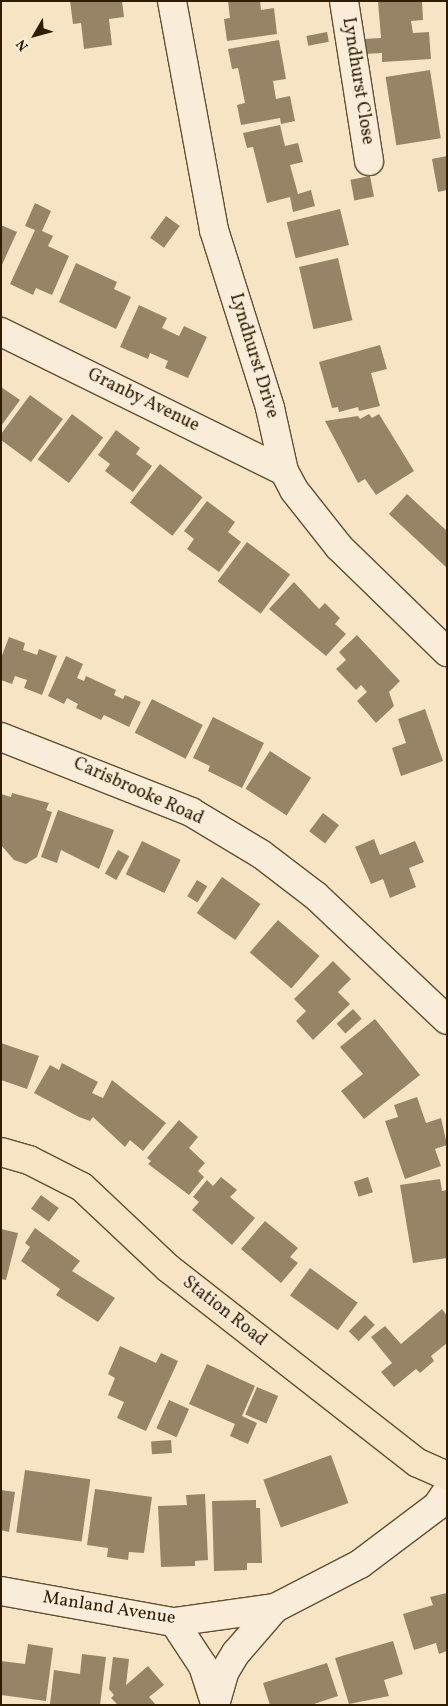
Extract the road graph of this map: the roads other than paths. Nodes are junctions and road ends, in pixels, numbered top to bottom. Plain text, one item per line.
1 (172, 1) edge
2 (344, 1) edge
3 (369, 161) dead end
4 (1, 332) edge
5 (284, 471) junction
6 (447, 652) edge
7 (1, 737) edge
8 (447, 1020) edge
9 (1, 1152) edge
10 (447, 1476) edge
11 (447, 1491) edge
12 (1, 1591) edge
13 (275, 1608) junction
14 (174, 1622) junction
15 (215, 1704) edge

1 - 5 street, Lyndhurst Drive
2 - 3 street, Lyndhurst Close
4 - 5 street, Granby Avenue
5 - 6 street, Lyndhurst Drive
7 - 8 street, Carisbrooke Road
9 - 10 main road, Station Road
11 - 13 street, Manland Avenue
12 - 14 street, Manland Avenue
13 - 14 street, Manland Avenue
13 - 15 street
14 - 15 street

